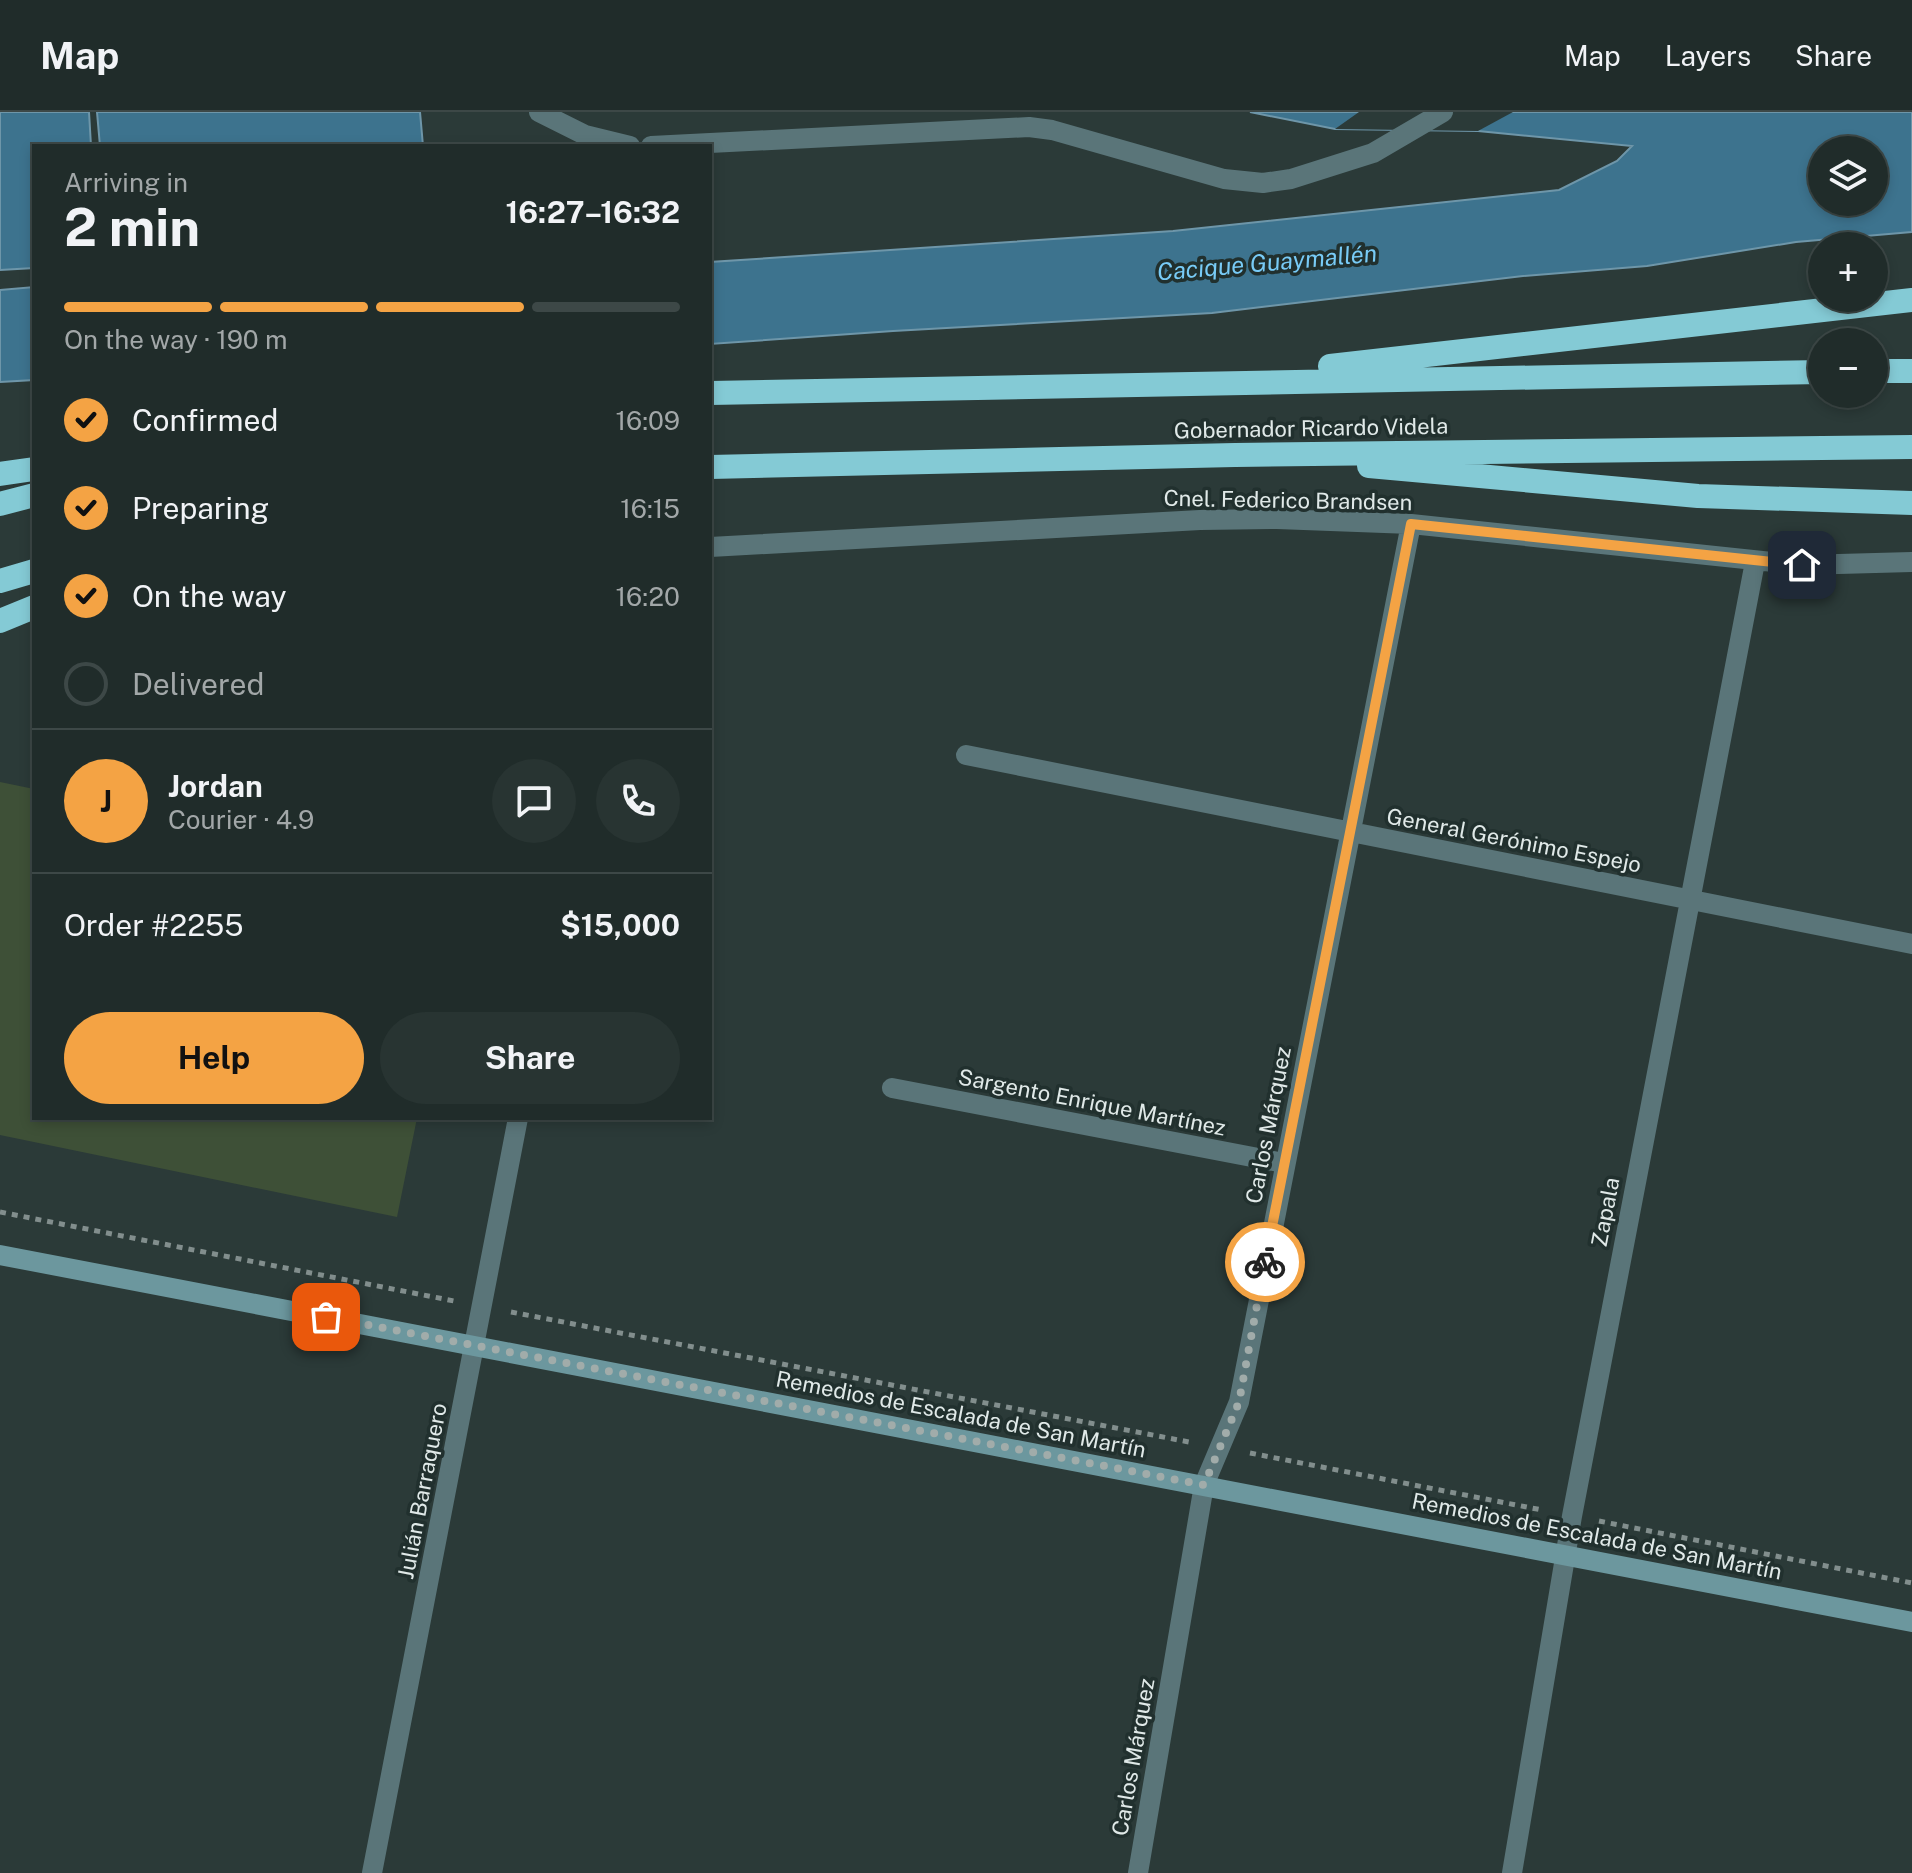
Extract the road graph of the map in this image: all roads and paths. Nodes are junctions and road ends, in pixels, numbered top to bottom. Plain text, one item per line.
1 (539, 112) edge
2 (1443, 112) edge
3 (622, 144) edge
4 (691, 144) edge
5 (1912, 300) edge
6 (1888, 371) edge
7 (1912, 371) edge
8 (1808, 372) edge
9 (1197, 382) junction
10 (712, 393) edge
11 (1912, 447) edge
12 (1235, 455) junction
13 (712, 467) edge
14 (32, 469) edge
15 (0, 474) edge
16 (32, 496) edge
17 (1912, 503) edge
18 (0, 504) edge
19 (1411, 524) junction
20 (712, 547) edge
21 (1755, 562) junction
22 (1912, 562) edge
23 (32, 572) edge
24 (0, 581) edge
25 (32, 608) edge
26 (0, 621) edge
27 (966, 755) dead end
28 (1350, 831) junction
29 (1688, 899) junction
30 (1912, 944) edge
31 (892, 1088) dead end
32 (518, 1120) edge
33 (1284, 1163) junction
34 (0, 1212) edge
35 (0, 1255) edge
36 (482, 1306) junction
37 (474, 1345) junction
38 (1220, 1448) junction
39 (1204, 1485) junction
40 (1572, 1516) junction
41 (1565, 1554) junction
42 (1912, 1583) edge
43 (1912, 1622) edge
44 (372, 1873) edge
45 (1138, 1873) edge
46 (1512, 1873) edge

1 - 3 street
2 - 4 street
5 - 9 highway
6 - 7 highway
8 - 9 highway
9 - 10 highway
11 - 12 highway, Gobernador Ricardo Videla
12 - 13 highway, Gobernador Ricardo Videla
12 - 17 highway
14 - 15 highway
16 - 18 highway
19 - 20 street, Cnel. Federico Brandsen
19 - 21 street, Cnel. Federico Brandsen
19 - 28 street, Carlos Márquez
21 - 22 street, Cnel. Federico Brandsen
21 - 29 street, Zapala
23 - 24 highway
25 - 26 highway
27 - 28 street, General Gerónimo Espejo
28 - 29 street, General Gerónimo Espejo
28 - 33 street, Carlos Márquez
29 - 30 street, General Gerónimo Espejo
29 - 40 street, Zapala
31 - 33 street, Sargento Enrique Martínez
32 - 36 street, Julián Barraquero
33 - 38 street, Carlos Márquez
34 - 36 path
35 - 37 street, Remedios de Escalada de San Martín
36 - 37 street, Julián Barraquero
36 - 38 path
37 - 39 street, Remedios de Escalada de San Martín
37 - 44 street, Julián Barraquero
38 - 39 street, Carlos Márquez
38 - 40 path
39 - 41 street, Remedios de Escalada de San Martín
39 - 45 street, Carlos Márquez
40 - 41 street, Zapala
40 - 42 path
41 - 43 street, Remedios de Escalada de San Martín
41 - 46 street, Zapala

